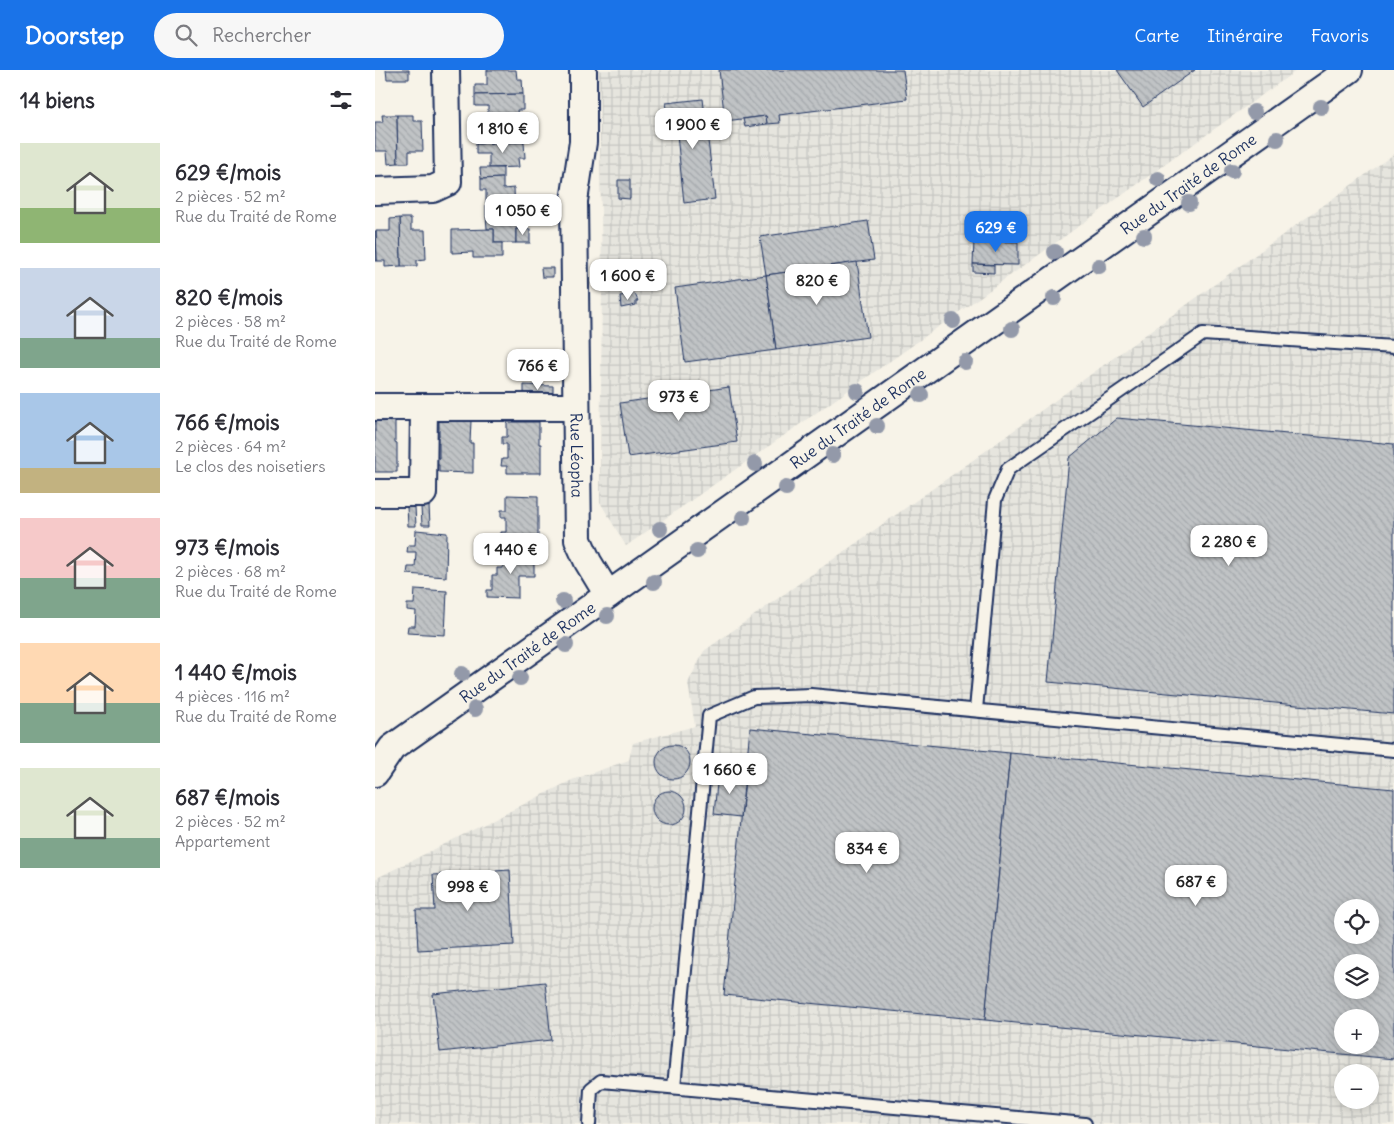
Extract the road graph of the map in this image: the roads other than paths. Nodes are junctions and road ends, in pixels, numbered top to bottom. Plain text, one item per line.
1 (446, 70) edge
2 (583, 70) edge
3 (1349, 70) edge
4 (375, 191) edge
5 (1394, 347) edge
6 (424, 407) junction
7 (576, 407) junction
8 (375, 408) edge
9 (375, 493) edge
10 (608, 595) junction
11 (976, 710) junction
12 (1394, 750) edge
13 (375, 773) edge
14 (674, 1087) junction
15 (589, 1124) edge
16 (1085, 1124) edge

1 - 4 street
2 - 7 street, Rue Léopha
3 - 10 street, Rue du Traité de Rome
5 - 11 lane
6 - 7 street
6 - 8 street
6 - 9 street
7 - 10 street, Rue Léopha
10 - 13 street, Rue du Traité de Rome
11 - 12 lane
11 - 14 lane
14 - 15 lane
14 - 16 lane

